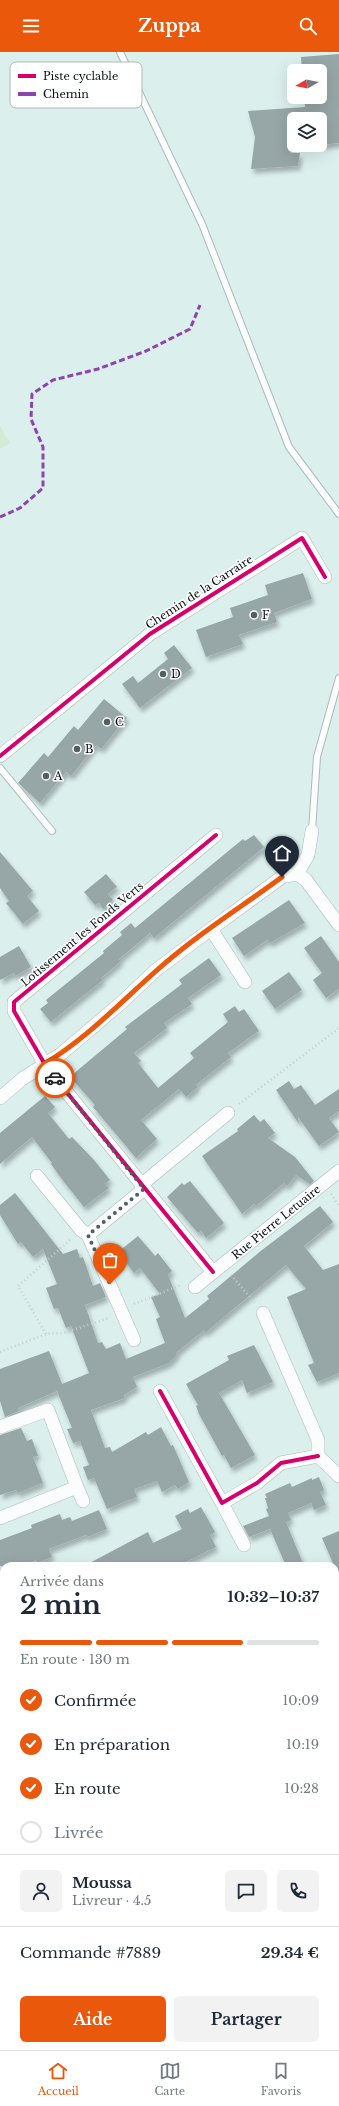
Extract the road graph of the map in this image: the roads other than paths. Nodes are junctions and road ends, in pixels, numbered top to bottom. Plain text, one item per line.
1 (120, 52) edge
2 (125, 62) edge
3 (142, 98) edge
4 (339, 514) edge
5 (325, 577) dead end
6 (339, 678) edge
7 (0, 756) edge
8 (0, 768) edge
9 (52, 831) dead end
10 (312, 831) joint
11 (216, 835) dead end
12 (297, 874) junction
13 (339, 926) edge
14 (211, 929) junction
15 (245, 982) dead end
16 (44, 1064) junction
17 (0, 1098) edge
18 (228, 1113) road end
19 (339, 1171) edge
20 (37, 1176) dead end
21 (142, 1187) junction
22 (85, 1233) junction
23 (218, 1269) junction
24 (195, 1287) road end
25 (263, 1313) road end
26 (134, 1340) dead end
27 (160, 1391) dead end
28 (0, 1427) edge
29 (318, 1456) junction
30 (339, 1476) edge
31 (77, 1487) junction
32 (83, 1501) dead end
33 (222, 1503) junction
34 (0, 1518) edge
35 (244, 1545) dead end

1 - 2 lane
3 - 4 lane
5 - 7 street, Chemin de la Carraire
6 - 10 lane
8 - 9 lane
10 - 12 street
11 - 16 street, Lotissement les Fonds Verts
12 - 13 street
12 - 14 street
14 - 15 street
14 - 16 street
16 - 17 street
16 - 21 street
18 - 21 street
19 - 23 street, Rue Pierre Letuaire
20 - 22 street
21 - 22 street
21 - 23 street
22 - 26 street
23 - 24 street, Rue Pierre Letuaire
25 - 29 street
27 - 33 street
28 - 31 street
29 - 30 street
29 - 33 street
31 - 32 street
31 - 34 street
33 - 35 street

